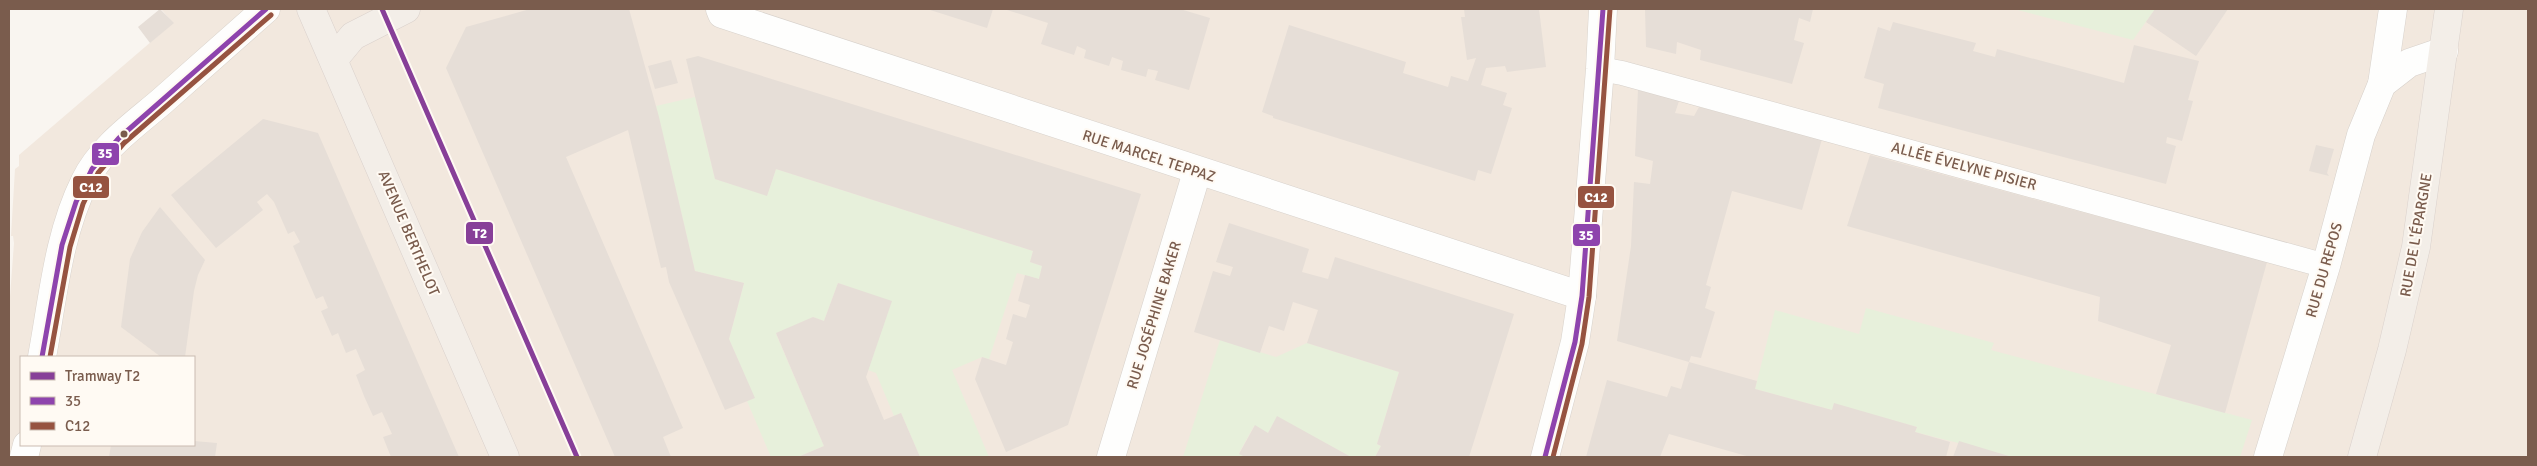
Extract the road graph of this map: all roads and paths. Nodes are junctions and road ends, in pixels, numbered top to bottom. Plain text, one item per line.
1 (266, 9) edge
2 (311, 9) edge
3 (406, 9) edge
4 (720, 9) edge
5 (2393, 9) edge
6 (2449, 9) edge
7 (1602, 12) edge
8 (2444, 51) junction
9 (334, 59) junction
10 (1600, 69) junction
11 (2382, 84) junction
12 (1197, 172) junction
13 (2326, 266) junction
14 (1582, 296) junction
15 (42, 356) edge
16 (506, 457) edge
17 (1111, 457) edge
18 (1545, 457) edge
19 (2268, 457) edge
20 (2362, 457) edge

1 - 15 street
2 - 9 main road, AVENUE BERTHELOT
3 - 9 main road
4 - 12 street, RUE MARCEL TEPPAZ
5 - 11 street, RUE DU REPOS
6 - 8 main road, RUE DE L'ÉPARGNE
7 - 10 street
8 - 11 street, RUE DU REPOS
8 - 20 main road, RUE DE L'ÉPARGNE
9 - 16 main road, AVENUE BERTHELOT
10 - 13 street, ALLÉE ÉVELYNE PISIER
10 - 14 street
11 - 13 street, RUE DU REPOS
12 - 14 street, RUE MARCEL TEPPAZ
12 - 17 street, RUE JOSÉPHINE BAKER
13 - 19 street, RUE DU REPOS
14 - 18 street

